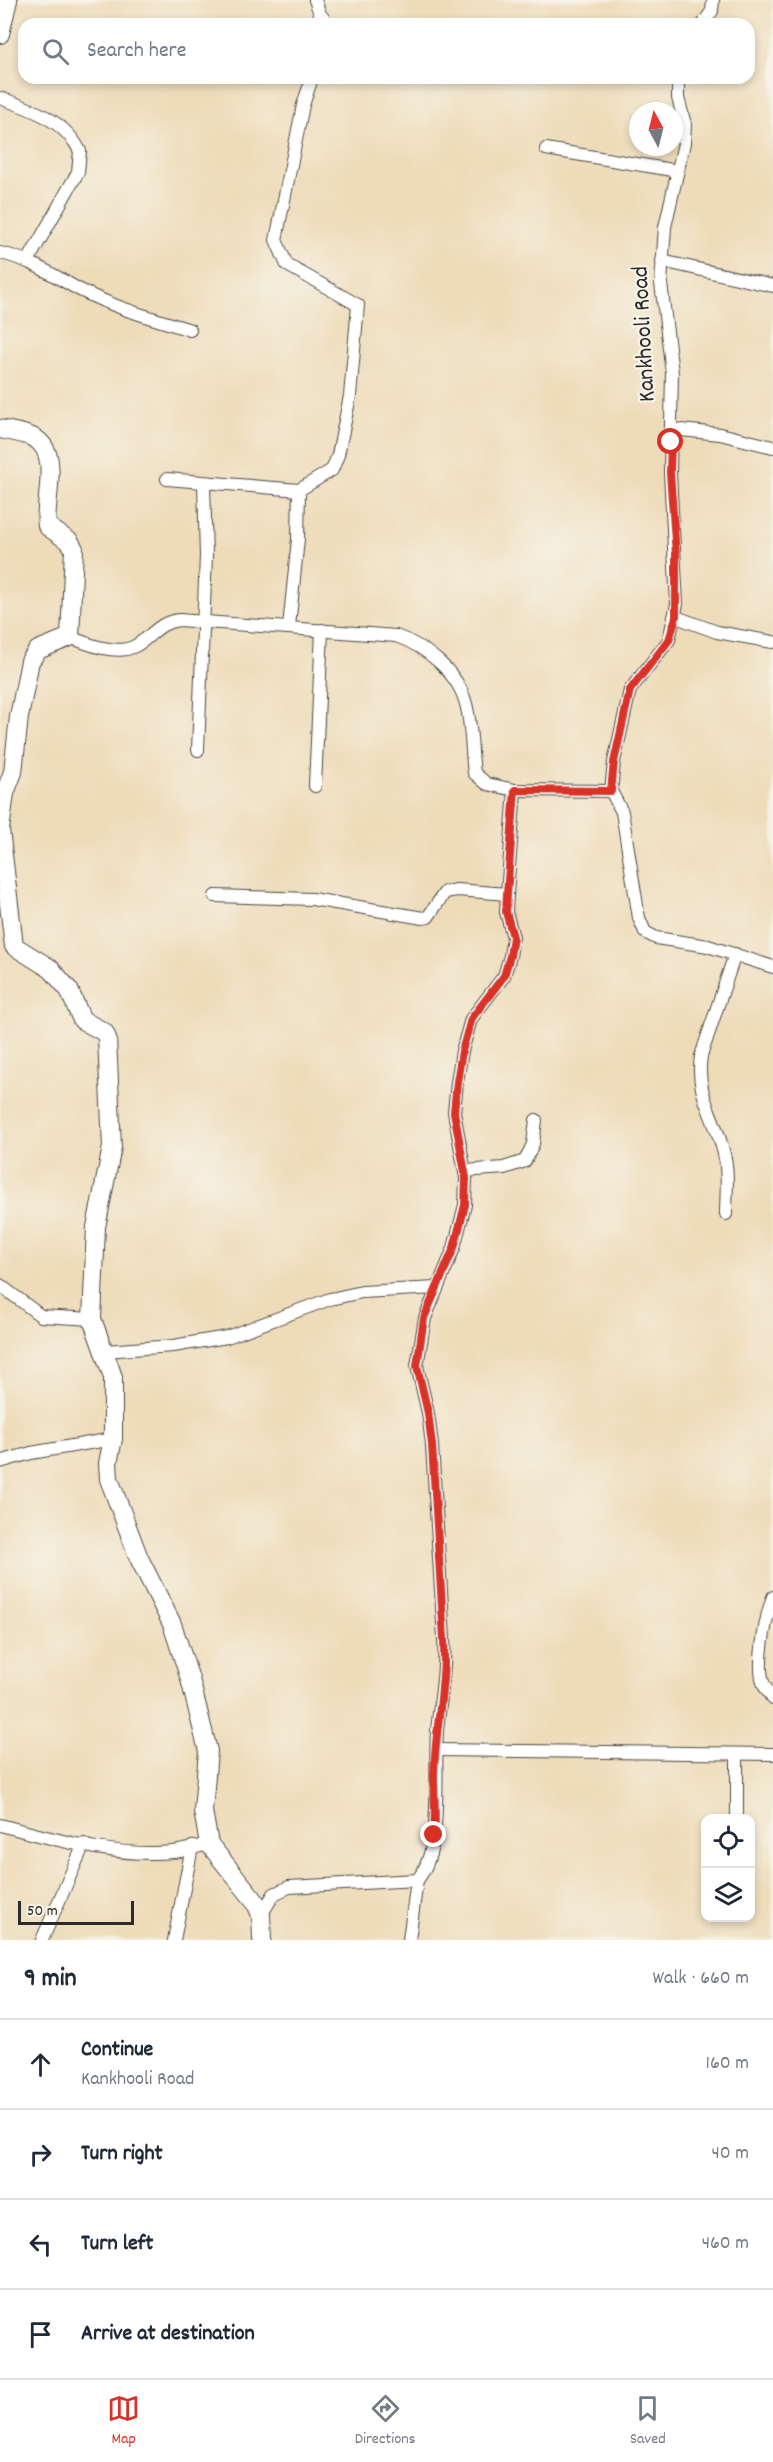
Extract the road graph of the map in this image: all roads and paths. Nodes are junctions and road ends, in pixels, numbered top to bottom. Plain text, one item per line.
1 (8, 0) edge
2 (315, 0) edge
3 (713, 0) edge
4 (323, 18) edge
5 (707, 18) edge
6 (0, 34) edge
7 (310, 84) edge
8 (678, 84) edge
9 (0, 98) edge
10 (546, 149) dead end
11 (678, 171) junction
12 (0, 253) edge
13 (28, 261) junction
14 (662, 261) junction
15 (773, 286) edge
16 (190, 330) dead end
17 (0, 429) edge
18 (671, 429) junction
19 (773, 447) edge
20 (166, 478) dead end
21 (204, 484) junction
22 (299, 490) junction
23 (676, 617) junction
24 (202, 622) junction
25 (289, 627) junction
26 (322, 630) junction
27 (70, 638) junction
28 (773, 642) edge
29 (198, 750) dead end
30 (315, 786) dead end
31 (515, 790) junction
32 (611, 791) junction
33 (3, 792) edge
34 (507, 894) junction
35 (215, 896) dead end
36 (735, 954) junction
37 (773, 967) edge
38 (536, 1120) dead end
39 (465, 1172) junction
40 (726, 1214) dead end
41 (0, 1286) edge
42 (436, 1288) junction
43 (92, 1318) junction
44 (105, 1351) junction
45 (113, 1439) junction
46 (0, 1462) edge
47 (773, 1597) edge
48 (773, 1699) edge
49 (437, 1750) junction
50 (773, 1754) edge
51 (737, 1755) junction
52 (737, 1814) edge
53 (0, 1825) edge
54 (84, 1844) junction
55 (201, 1845) junction
56 (417, 1880) junction
57 (261, 1915) junction
58 (42, 1940) edge
59 (174, 1940) edge
60 (262, 1940) edge
61 (409, 1940) edge

1 - 6 street
2 - 4 street
3 - 5 street
7 - 22 street
8 - 11 street, Kankhooli Road
9 - 13 street
10 - 11 street
11 - 14 street, Kankhooli Road
12 - 13 street
13 - 16 street
14 - 15 street
14 - 18 street, Kankhooli Road
17 - 27 street
18 - 19 street
18 - 23 street, Kankhooli Road
20 - 21 street
21 - 22 street
21 - 24 street
22 - 25 street
23 - 28 street
23 - 32 street, Kankhooli Road
24 - 25 street
24 - 27 street
24 - 29 street
25 - 26 street
26 - 30 street
26 - 31 street
27 - 33 street
31 - 32 street
31 - 34 street
32 - 36 street
33 - 43 street
34 - 35 street
34 - 39 street
36 - 37 street
36 - 40 street
38 - 39 street
39 - 42 street
41 - 43 street
42 - 44 street
42 - 49 street
43 - 44 street
44 - 45 street
45 - 46 street
45 - 55 street
47 - 48 street
49 - 51 street
49 - 56 street
50 - 51 street
51 - 52 street
53 - 54 street
54 - 55 street
54 - 58 street
55 - 57 street
55 - 59 street
56 - 57 street
56 - 61 street
57 - 60 street

